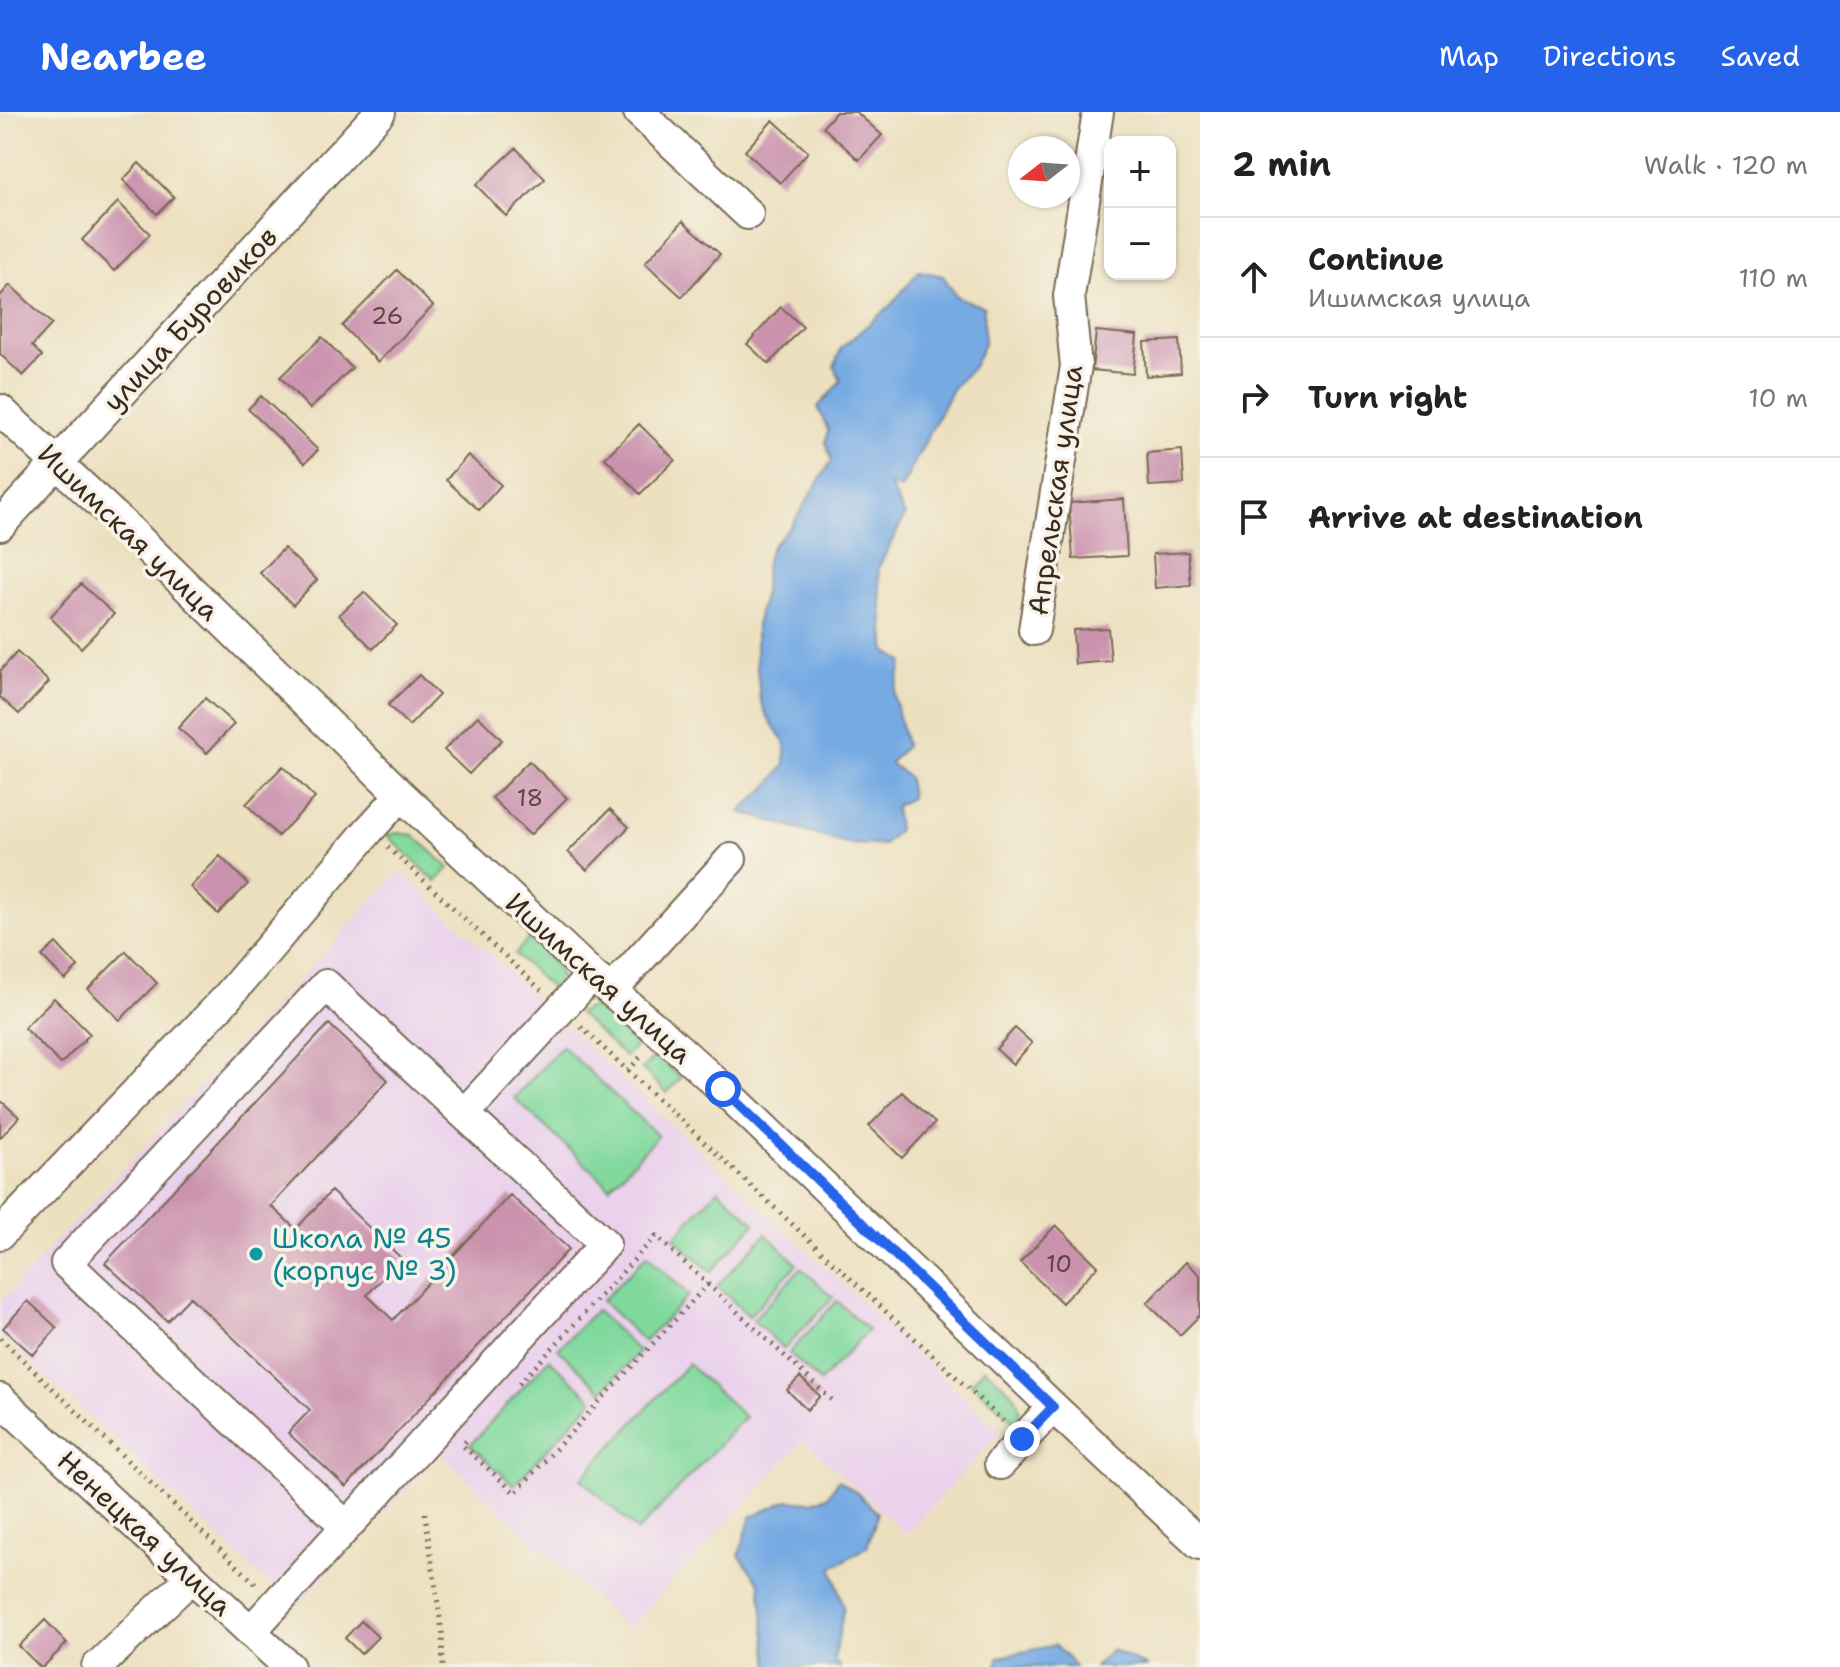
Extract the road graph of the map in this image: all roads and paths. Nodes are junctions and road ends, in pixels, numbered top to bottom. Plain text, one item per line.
1 (380, 112) edge
2 (639, 112) edge
3 (1098, 112) edge
4 (748, 214) dead end
5 (0, 410) edge
6 (58, 463) junction
7 (0, 525) edge
8 (1034, 630) dead end
9 (401, 795) junction
10 (369, 830) junction
11 (731, 859) dead end
12 (601, 983) junction
13 (561, 1009) junction
14 (464, 1114) junction
15 (0, 1234) edge
16 (708, 1284) junction
17 (0, 1338) edge
18 (513, 1390) dead end
19 (0, 1399) edge
20 (832, 1400) dead end
21 (1053, 1407) junction
22 (473, 1434) dead end
23 (1022, 1439) junction
24 (1000, 1464) dead end
25 (425, 1513) dead end
26 (346, 1526) junction
27 (1200, 1544) edge
28 (192, 1577) junction
29 (276, 1603) junction
30 (251, 1631) junction
31 (97, 1667) edge
32 (289, 1667) edge
33 (443, 1667) edge

1 - 6 street, улица Буровиков
2 - 4 street
3 - 8 street, Апрельская улица
5 - 6 street, Ишимская улица
6 - 7 street, улица Буровиков
6 - 9 street, Ишимская улица
9 - 10 street
9 - 12 street, Ишимская улица
10 - 13 path
10 - 15 street
11 - 12 street
12 - 13 street
12 - 21 street, Ишимская улица
13 - 14 street
13 - 23 path
14 - 26 street
14 - 26 street
16 - 18 path
16 - 20 path
16 - 22 path
17 - 29 path
19 - 28 street, Ненецкая улица
21 - 23 street
21 - 27 street, Ишимская улица
23 - 24 street
25 - 33 path
26 - 29 street
28 - 30 street, Ненецкая улица
28 - 31 street
29 - 30 street
30 - 32 street, Ненецкая улица

